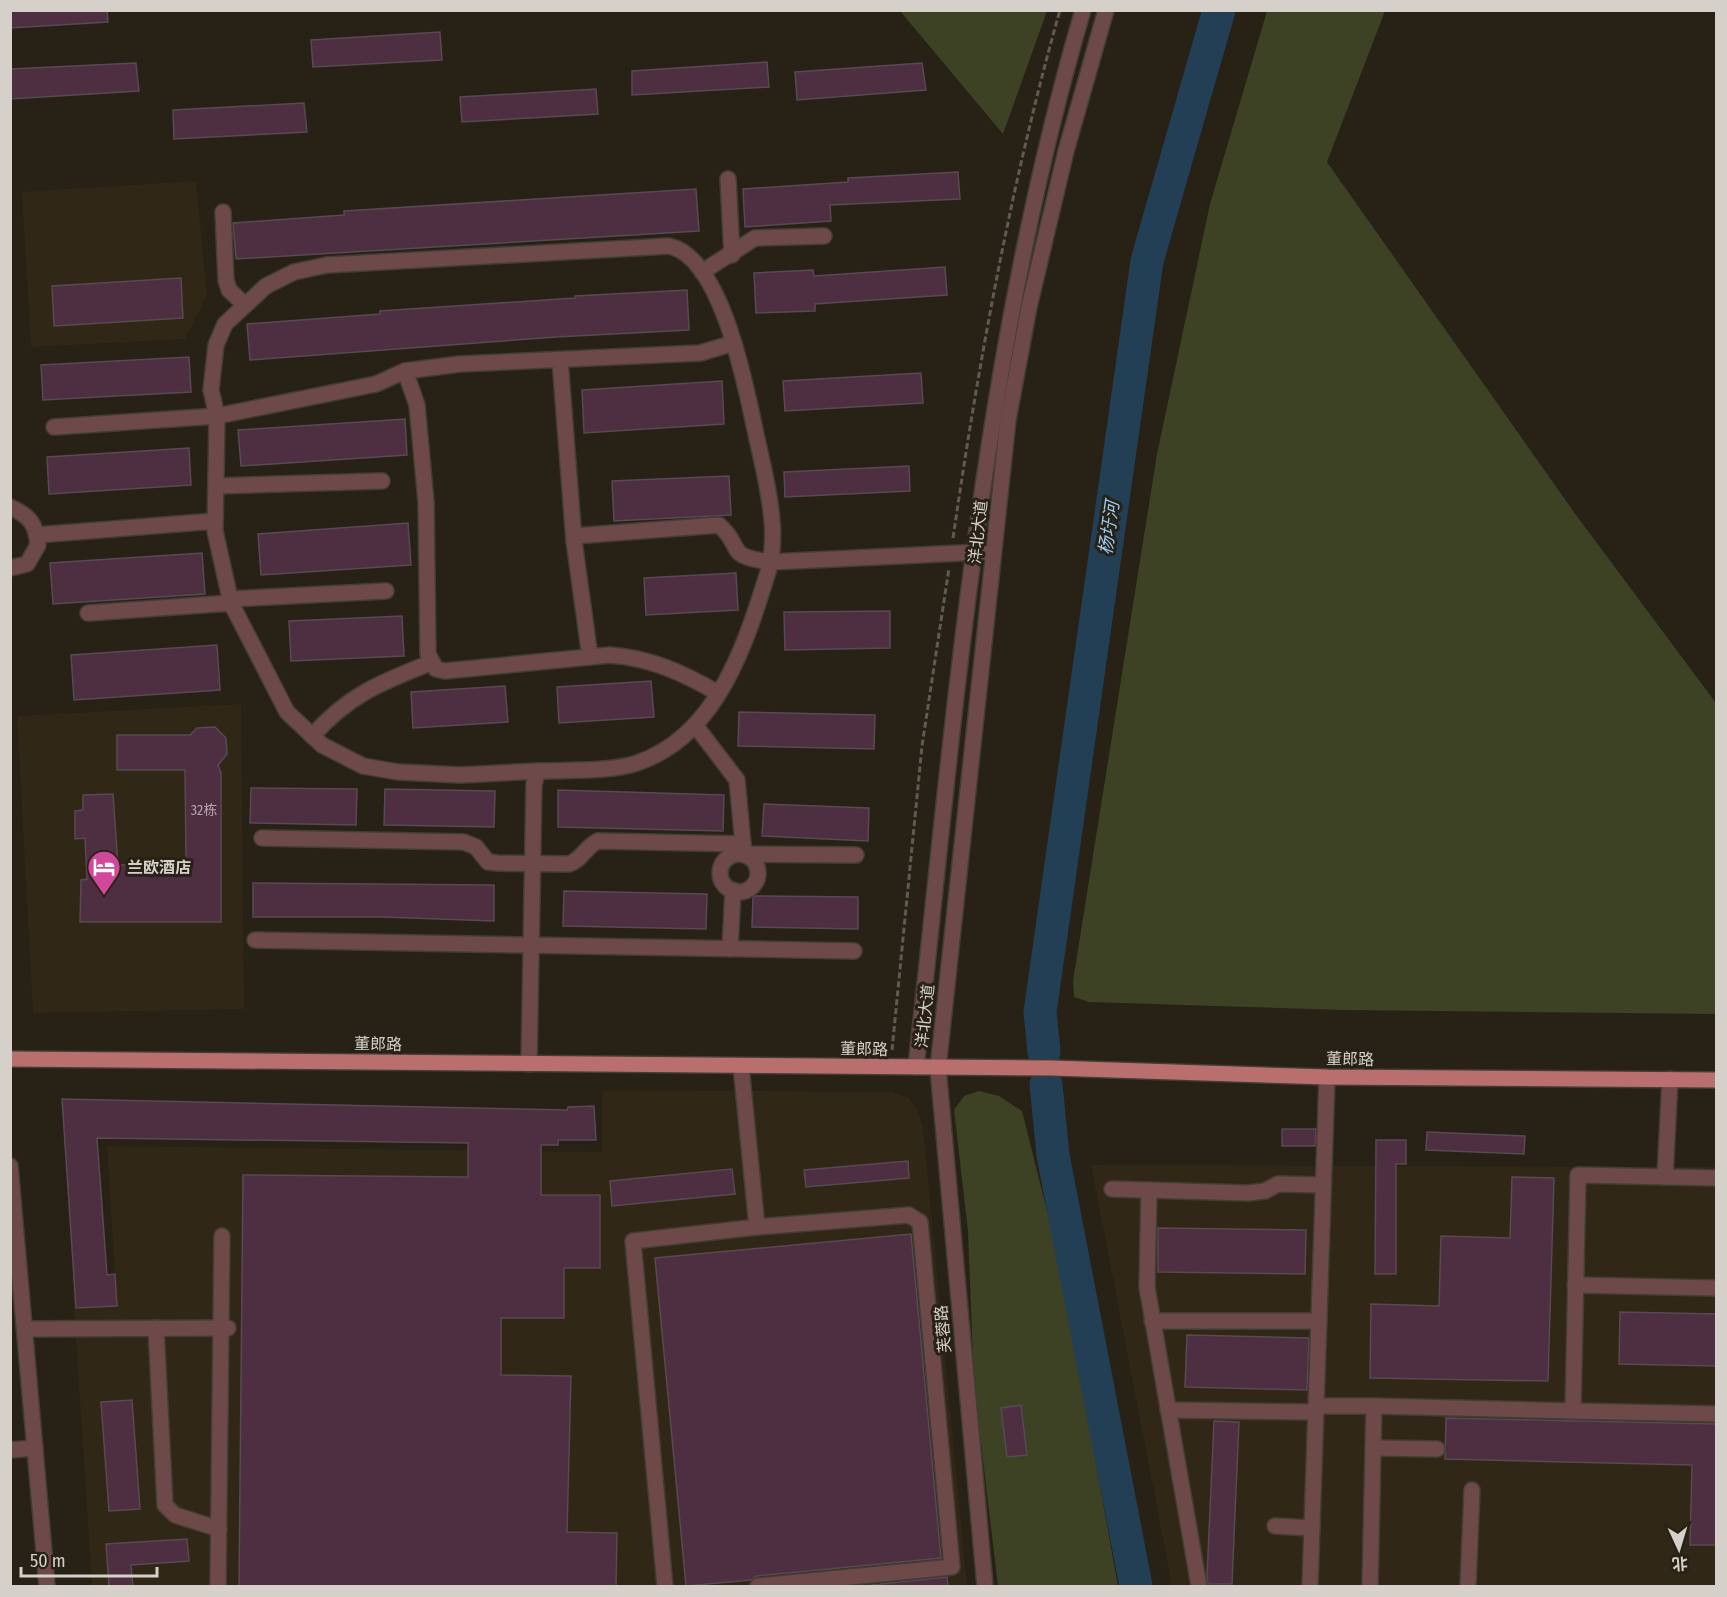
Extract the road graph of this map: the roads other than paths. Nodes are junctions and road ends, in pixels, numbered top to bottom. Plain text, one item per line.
1 (1083, 10) edge
2 (1106, 10) edge
3 (728, 179) dead end
4 (223, 212) dead end
5 (824, 236) dead end
6 (732, 255) junction
7 (702, 272) junction
8 (244, 304) junction
9 (734, 343) junction
10 (560, 360) junction
11 (405, 371) junction
12 (217, 416) junction
13 (54, 427) dead end
14 (382, 481) dead end
15 (216, 486) junction
16 (10, 507) edge
17 (215, 521) junction
18 (37, 535) junction
19 (574, 536) junction
20 (994, 551) junction
21 (974, 552) junction
22 (771, 562) junction
23 (10, 568) edge
24 (386, 591) dead end
25 (231, 601) junction
26 (88, 613) dead end
27 (591, 657) junction
28 (430, 663) junction
29 (718, 693) junction
30 (695, 725) junction
31 (312, 736) junction
32 (538, 771) junction
33 (262, 838) dead end
34 (744, 849) junction
35 (856, 855) dead end
36 (532, 864) junction
37 (733, 890) junction
38 (255, 940) dead end
39 (531, 945) junction
40 (730, 949) junction
41 (854, 951) dead end
42 (10, 1059) edge
43 (529, 1064) junction
44 (741, 1066) junction
45 (916, 1067) junction
46 (938, 1068) junction
47 (1327, 1077) junction
48 (1670, 1080) junction
49 (1716, 1080) edge
50 (10, 1166) edge
51 (1665, 1177) junction
52 (1716, 1178) edge
53 (1323, 1185) junction
54 (1112, 1189) dead end
55 (1149, 1190) junction
56 (757, 1227) junction
57 (222, 1236) dead end
58 (1575, 1285) junction
59 (1716, 1288) edge
60 (1152, 1321) junction
61 (1319, 1321) junction
62 (156, 1328) junction
63 (224, 1328) junction
64 (25, 1329) junction
65 (1374, 1406) junction
66 (1316, 1409) junction
67 (1168, 1410) junction
68 (1573, 1411) junction
69 (1716, 1414) edge
70 (35, 1448) junction
71 (1373, 1448) junction
72 (10, 1449) edge
73 (1437, 1449) dead end
74 (1472, 1490) dead end
75 (1275, 1526) dead end
76 (1312, 1528) junction
77 (219, 1529) junction
78 (47, 1587) edge
79 (218, 1587) edge
80 (665, 1587) edge
81 (758, 1587) edge
82 (985, 1587) edge
83 (1199, 1587) edge
84 (1310, 1587) edge
85 (1370, 1587) edge
86 (1468, 1587) edge

1 - 21 street, 洋北大道
2 - 20 street, 洋北大道
3 - 6 street
4 - 8 street
5 - 6 street
6 - 7 street
7 - 8 street
7 - 9 street
8 - 12 street
9 - 10 street
9 - 22 street
10 - 11 street
10 - 19 street
11 - 12 street
11 - 28 street
12 - 13 street
12 - 15 street
14 - 15 street
15 - 17 street
16 - 18 street
17 - 18 street
17 - 25 street
18 - 23 street
19 - 22 street
19 - 27 street
20 - 21 street
20 - 46 street, 洋北大道
21 - 22 street
21 - 45 street, 洋北大道
22 - 29 street
24 - 25 street
25 - 26 street
25 - 31 street
27 - 28 street
27 - 29 street
28 - 31 street
29 - 30 street
30 - 32 street
30 - 34 street
31 - 32 street
32 - 36 street
33 - 36 street
34 - 35 street
34 - 36 street
34 - 37 street
34 - 37 street
36 - 39 street
37 - 40 street
38 - 39 street
39 - 40 street
39 - 43 street
40 - 41 street
42 - 43 main road, 董郎路
43 - 44 main road, 董郎路
44 - 45 main road, 董郎路
44 - 56 street
45 - 46 main road, 董郎路
46 - 47 main road, 董郎路
46 - 82 street, 芙蓉路
47 - 48 main road, 董郎路
47 - 53 street
48 - 49 main road, 董郎路
48 - 51 street
50 - 64 street
51 - 52 street
51 - 58 street
53 - 55 street
53 - 61 street
54 - 55 street
55 - 60 street
56 - 80 street
56 - 81 street
57 - 63 street
58 - 59 street
58 - 68 street
60 - 61 street
60 - 67 street
61 - 66 street
62 - 63 street
62 - 64 street
62 - 77 street
63 - 77 street
64 - 70 street
65 - 66 street
65 - 68 street
65 - 71 street
66 - 67 street
66 - 76 street
67 - 83 street
68 - 69 street
70 - 72 street
70 - 78 street
71 - 73 street
71 - 85 street
74 - 86 street
75 - 76 street
76 - 84 street
77 - 79 street

